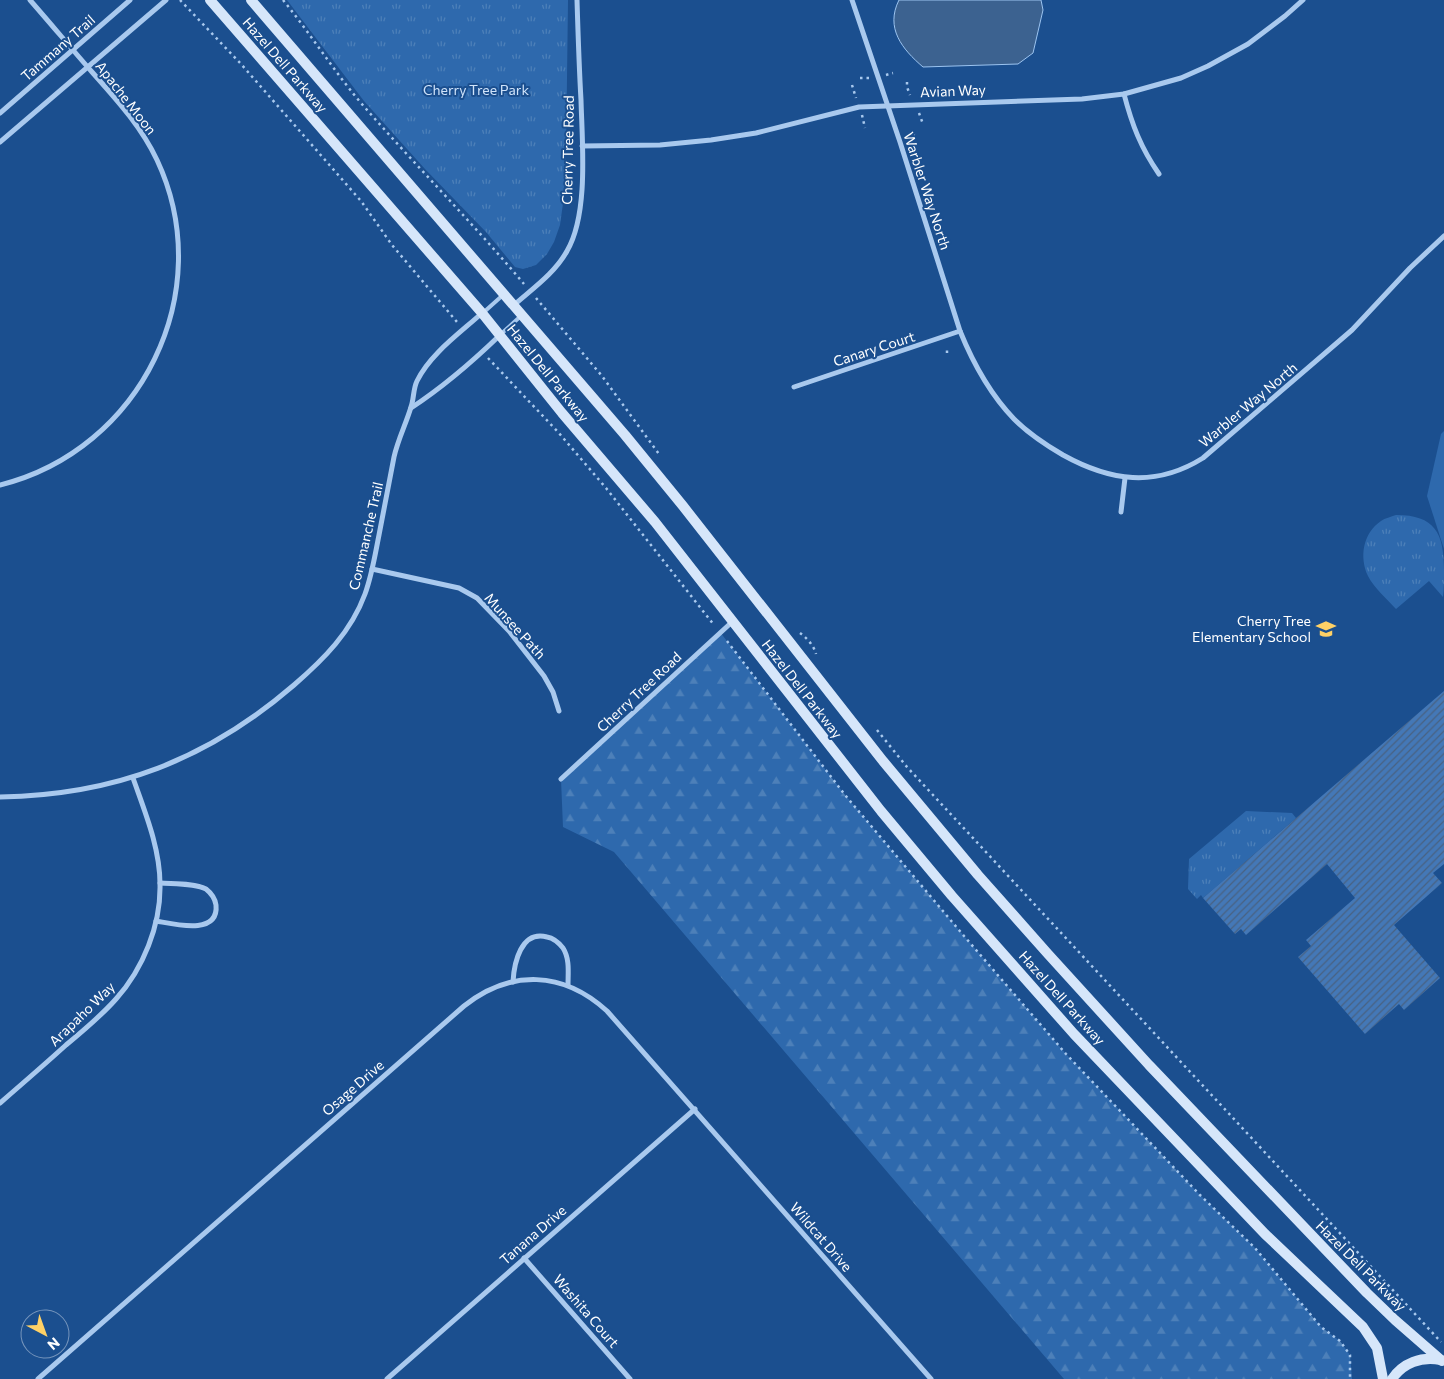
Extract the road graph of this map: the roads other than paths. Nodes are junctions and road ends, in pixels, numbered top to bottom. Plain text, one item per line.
1 (30, 0) edge
2 (130, 0) edge
3 (166, 0) edge
4 (210, 0) edge
5 (251, 0) edge
6 (577, 0) edge
7 (852, 0) edge
8 (1303, 0) edge
9 (73, 50) junction
10 (88, 67) junction
11 (1124, 94) junction
12 (887, 104) junction
13 (0, 113) edge
14 (0, 142) edge
15 (582, 146) junction
16 (1159, 174) dead end
17 (1444, 236) edge
18 (505, 294) junction
19 (514, 306) junction
20 (482, 314) junction
21 (523, 314) junction
22 (960, 332) junction
23 (499, 336) junction
24 (794, 387) dead end
25 (411, 408) junction
26 (1125, 478) junction
27 (0, 485) edge
28 (1121, 512) dead end
29 (372, 569) junction
30 (732, 622) junction
31 (559, 711) dead end
32 (133, 778) junction
33 (560, 779) dead end
34 (0, 797) edge
35 (160, 883) junction
36 (156, 921) junction
37 (514, 982) junction
38 (568, 985) junction
39 (0, 1103) edge
40 (695, 1110) junction
41 (524, 1258) junction
42 (1443, 1361) edge
43 (38, 1379) edge
44 (387, 1379) edge
45 (630, 1379) edge
46 (931, 1379) edge
47 (1383, 1379) edge
48 (1392, 1379) edge

1 - 9 street, Apache Moon
2 - 9 street, Tammany Trail
3 - 10 street
4 - 20 main road, Hazel Dell Parkway
5 - 18 main road, Hazel Dell Parkway
6 - 15 street, Cherry Tree Road
7 - 12 street, Warbler Way North
8 - 11 street, Avian Way
9 - 10 street, Apache Moon
9 - 13 street, Tammany Trail
10 - 14 street
10 - 27 street, Apache Moon
11 - 12 street, Avian Way
11 - 16 street
12 - 15 street, Avian Way
12 - 22 street, Warbler Way North
15 - 19 street, Cherry Tree Road
17 - 26 street, Warbler Way North
18 - 19 main road, Hazel Dell Parkway
18 - 20 lane
19 - 21 main road, Hazel Dell Parkway
20 - 23 main road, Hazel Dell Parkway
20 - 25 street, Commanche Trail
21 - 23 lane
21 - 42 main road, Hazel Dell Parkway
22 - 24 street, Canary Court
22 - 26 street, Warbler Way North
23 - 25 street
23 - 30 main road, Hazel Dell Parkway
25 - 29 street, Commanche Trail
26 - 28 street
29 - 31 street, Munsee Path
29 - 32 street, Commanche Trail
30 - 33 street, Cherry Tree Road
30 - 47 main road, Hazel Dell Parkway
32 - 34 street, Commanche Trail
32 - 35 street, Arapaho Way
35 - 36 street, Arapaho Way
35 - 36 street
36 - 39 street, Arapaho Way
37 - 38 street, Osage Drive
37 - 38 street
37 - 43 street, Osage Drive
38 - 40 street, Osage Drive
40 - 41 street, Tanana Drive
40 - 46 street, Wildcat Drive
41 - 44 street, Tanana Drive
41 - 45 street, Washita Court
42 - 48 main road

